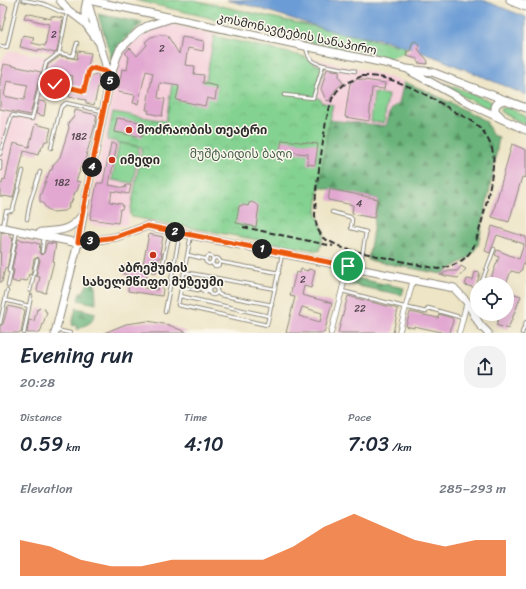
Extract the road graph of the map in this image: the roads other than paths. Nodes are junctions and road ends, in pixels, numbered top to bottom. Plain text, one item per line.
1 (18, 0) edge
2 (23, 0) edge
3 (60, 0) edge
4 (88, 0) edge
5 (511, 0) edge
6 (526, 6) edge
7 (70, 14) junction
8 (93, 18) junction
9 (172, 18) junction
10 (86, 23) junction
11 (77, 42) dead end
12 (0, 46) edge
13 (101, 46) junction
14 (305, 47) junction
15 (59, 53) junction
16 (323, 65) junction
17 (407, 69) junction
18 (355, 71) dead end
19 (58, 72) dead end
20 (108, 72) junction
21 (110, 79) junction
22 (284, 95) dead end
23 (505, 100) junction
24 (526, 108) edge
25 (104, 112) junction
26 (502, 119) junction
27 (526, 130) edge
28 (51, 148) dead end
29 (0, 154) edge
30 (0, 161) edge
31 (0, 169) edge
32 (23, 171) dead end
33 (40, 172) dead end
34 (332, 212) dead end
35 (82, 215) junction
36 (27, 220) dead end
37 (1, 227) edge
38 (170, 230) junction
39 (17, 231) junction
40 (180, 233) junction
41 (191, 235) junction
42 (44, 236) junction
43 (78, 242) junction
44 (494, 249) dead end
45 (42, 252) dead end
46 (283, 253) junction
47 (188, 255) junction
48 (205, 259) junction
49 (37, 260) dead end
50 (213, 261) junction
51 (348, 266) junction
52 (162, 268) dead end
53 (360, 269) junction
54 (184, 272) junction
55 (279, 273) junction
56 (484, 277) edge
57 (413, 280) junction
58 (8, 286) dead end
59 (182, 287) junction
60 (201, 287) junction
61 (209, 289) junction
62 (275, 289) junction
63 (7, 291) dead end
64 (30, 291) dead end
65 (342, 291) junction
66 (217, 292) junction
67 (31, 296) dead end
68 (180, 296) junction
69 (5, 300) junction
70 (467, 302) junction
71 (272, 305) junction
72 (29, 306) junction
73 (406, 307) junction
74 (470, 307) edge
75 (165, 312) dead end
76 (270, 316) junction
77 (463, 318) junction
78 (478, 321) edge
79 (526, 322) edge
80 (0, 323) edge
81 (56, 331) edge
82 (24, 333) edge
83 (70, 333) edge
84 (331, 333) edge
85 (399, 333) edge
86 (459, 333) edge
87 (488, 333) edge
88 (522, 333) edge

1 - 12 lane
2 - 7 lane
3 - 7 main road
4 - 8 main road
4 - 9 main road, კოსმონავტების სანაპირო
4 - 10 main road
5 - 6 highway
7 - 10 main road
7 - 15 lane
8 - 10 main road
8 - 13 main road
9 - 14 main road, კოსმონავტების სანაპირო
9 - 21 main road
10 - 13 main road
11 - 15 lane
13 - 20 main road
14 - 16 lane
14 - 17 main road, კოსმონავტების სანაპირო
15 - 29 lane
16 - 18 lane
16 - 22 lane
17 - 23 main road, კოსმონავტების სანაპირო
17 - 26 main road, კოსმონავტების სანაპირო
19 - 20 lane
20 - 21 main road
21 - 25 main road
23 - 24 main road, კოსმონავტების სანაპირო
23 - 26 main road
25 - 28 lane
25 - 35 main road
26 - 27 main road, კოსმონავტების სანაპირო
30 - 31 lane
32 - 37 lane
33 - 36 lane
34 - 53 lane
35 - 39 main road
35 - 43 main road
37 - 39 main road
38 - 40 main road
38 - 43 main road
38 - 52 lane
39 - 42 main road
39 - 58 lane
40 - 41 main road
40 - 75 lane
41 - 46 main road
41 - 47 lane
42 - 43 main road
42 - 45 lane
43 - 81 main road
44 - 56 lane
46 - 51 main road
46 - 55 lane
47 - 48 lane
47 - 54 lane
48 - 50 lane
48 - 50 lane
49 - 64 lane
50 - 55 lane
51 - 53 main road
51 - 65 street
53 - 57 main road
54 - 59 lane
54 - 62 lane
55 - 62 lane
57 - 70 main road
57 - 73 street
59 - 60 lane
59 - 68 lane
60 - 61 lane
60 - 61 lane
61 - 66 lane
61 - 66 lane
62 - 71 lane
63 - 69 lane
65 - 73 lane
65 - 84 street
66 - 71 lane
67 - 72 lane
68 - 76 lane
68 - 76 lane
69 - 72 lane
69 - 80 lane
70 - 74 main road
70 - 77 street
71 - 76 lane
72 - 82 lane
73 - 77 lane
73 - 85 street
77 - 86 street
78 - 87 main road
79 - 88 lane
81 - 83 lane

